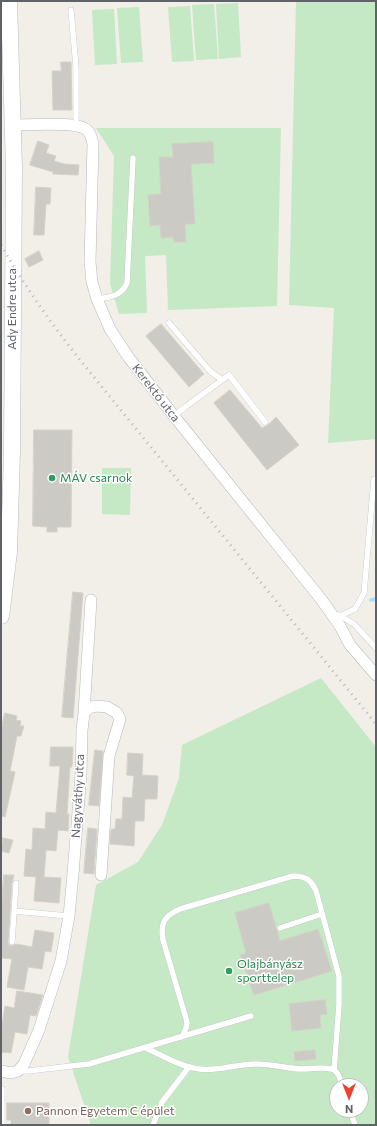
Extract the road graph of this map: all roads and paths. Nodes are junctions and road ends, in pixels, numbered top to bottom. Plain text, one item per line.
1 (10, 1) edge
2 (71, 10) dead end
3 (12, 125) junction
4 (76, 125) junction
5 (133, 158) dead end
6 (97, 299) junction
7 (168, 323) dead end
8 (222, 380) junction
9 (174, 416) junction
10 (265, 422) dead end
11 (374, 479) dead end
12 (4, 575) edge
13 (91, 600) dead end
14 (330, 610) junction
15 (1, 616) edge
16 (340, 616) junction
17 (376, 648) edge
18 (376, 676) edge
19 (84, 713) junction
20 (100, 875) dead end
21 (16, 882) dead end
22 (14, 911) junction
23 (322, 914) junction
24 (69, 916) junction
25 (280, 928) dead end
26 (12, 942) dead end
27 (251, 1016) dead end
28 (182, 1037) junction
29 (146, 1048) junction
30 (189, 1067) junction
31 (334, 1070) junction
32 (1, 1071) edge
33 (18, 1071) junction
34 (340, 1078) edge
35 (2, 1089) dead end
36 (2, 1104) edge
37 (2, 1125) edge
38 (152, 1125) edge

1 - 3 street, Ady Endre utca
2 - 4 lane
3 - 4 street
3 - 12 street, Ady Endre utca
4 - 6 street, Kerektó utca
5 - 6 lane
6 - 9 street, Kerektó utca
7 - 8 lane
8 - 9 lane
8 - 10 lane
9 - 14 street, Kerektó utca
11 - 16 lane
12 - 15 street, Ady Endre utca
13 - 19 street, Nagyváthy utca
14 - 16 lane
14 - 18 street, Kerektó utca
16 - 17 lane
19 - 20 street
19 - 24 street, Nagyváthy utca
21 - 22 lane
22 - 24 lane
22 - 26 lane
23 - 25 lane
23 - 28 lane
23 - 31 lane
24 - 33 street, Nagyváthy utca
27 - 28 lane
28 - 29 lane
29 - 30 lane
29 - 33 lane
30 - 31 lane
30 - 38 lane
31 - 34 lane
32 - 33 street
35 - 36 lane
36 - 37 lane

